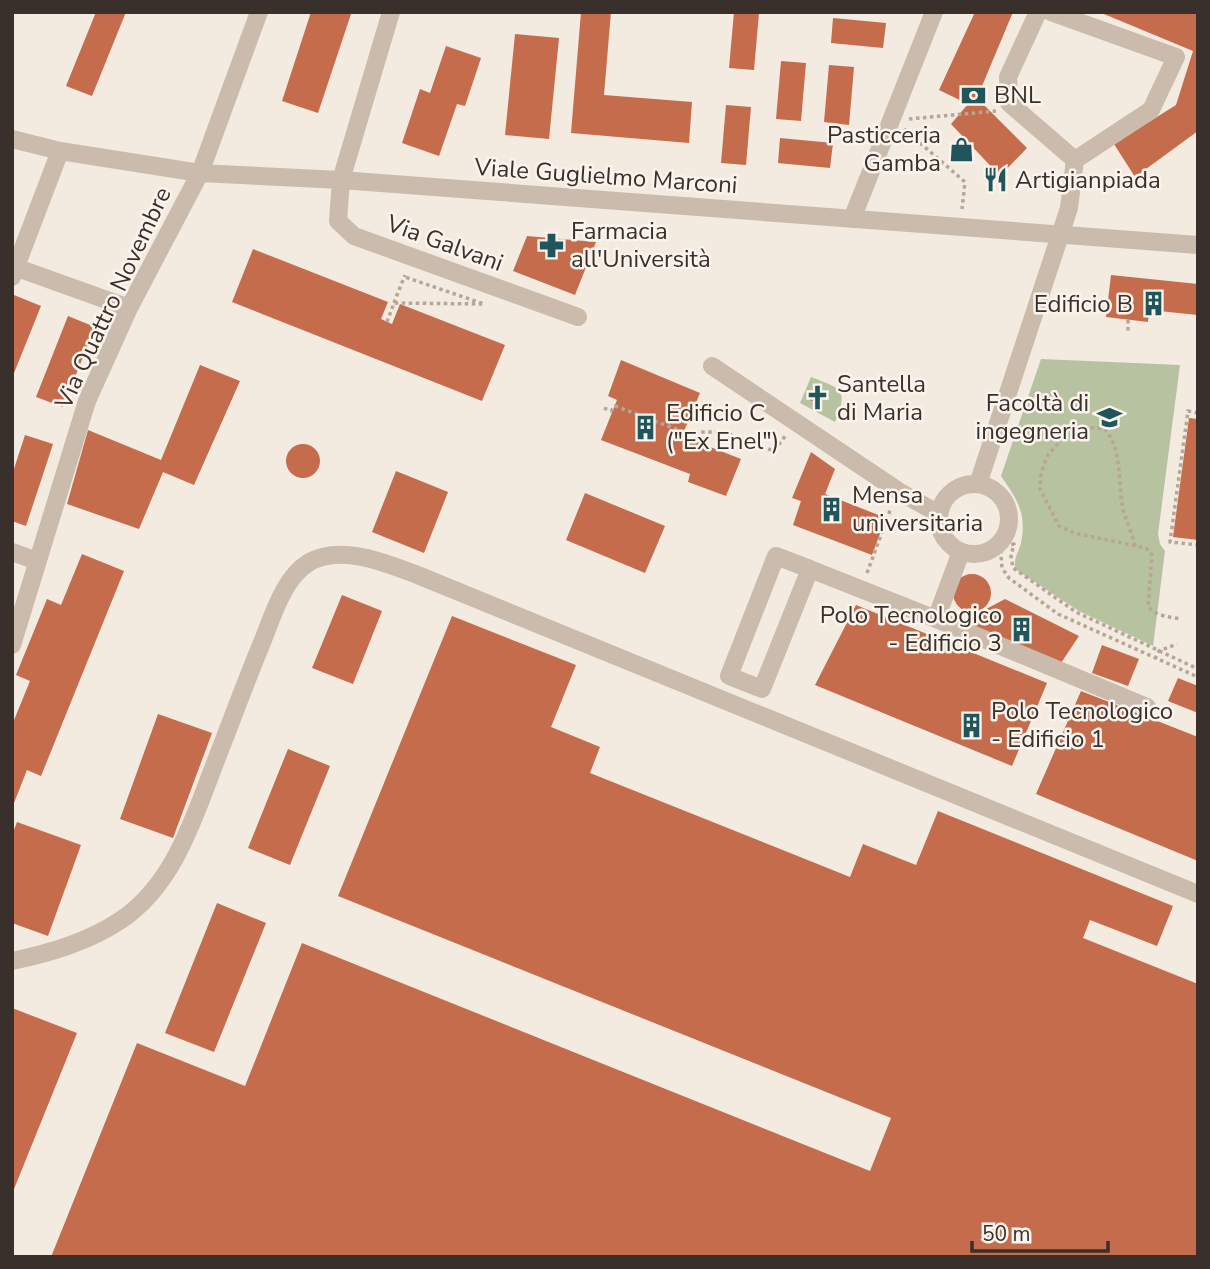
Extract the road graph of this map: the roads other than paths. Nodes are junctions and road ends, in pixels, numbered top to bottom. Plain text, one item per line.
1 (259, 12) edge
2 (391, 12) edge
3 (934, 12) edge
4 (1038, 12) edge
5 (1051, 12) edge
6 (12, 139) edge
7 (60, 152) junction
8 (1075, 160) junction
9 (200, 173) junction
10 (341, 180) junction
11 (852, 219) junction
12 (1060, 236) junction
13 (1198, 245) edge
14 (14, 270) edge
15 (130, 308) junction
16 (578, 317) dead end
17 (712, 366) dead end
18 (978, 484) junction
19 (939, 514) junction
20 (12, 552) edge
21 (961, 552) junction
22 (37, 561) junction
23 (810, 569) junction
24 (936, 619) junction
25 (12, 645) edge
26 (1147, 707) dead end
27 (1198, 894) edge
28 (12, 961) edge

1 - 9 street, Via Quattro Novembre
2 - 10 street
3 - 11 street
4 - 8 street
5 - 8 street
6 - 7 street, Viale Guglielmo Marconi
7 - 9 street, Viale Guglielmo Marconi
7 - 14 street
8 - 12 street
9 - 10 street, Viale Guglielmo Marconi
9 - 15 street, Via Quattro Novembre
10 - 11 street, Viale Guglielmo Marconi
10 - 16 street, Via Galvani
11 - 12 street, Viale Guglielmo Marconi
12 - 13 street, Viale Guglielmo Marconi
12 - 18 street
14 - 15 street
15 - 22 street, Via Quattro Novembre
17 - 19 street
18 - 19 street
18 - 21 street
19 - 21 street
20 - 22 street
21 - 24 street
22 - 25 street, Via Quattro Novembre
23 - 23 street
23 - 24 street
24 - 26 street
27 - 28 street

